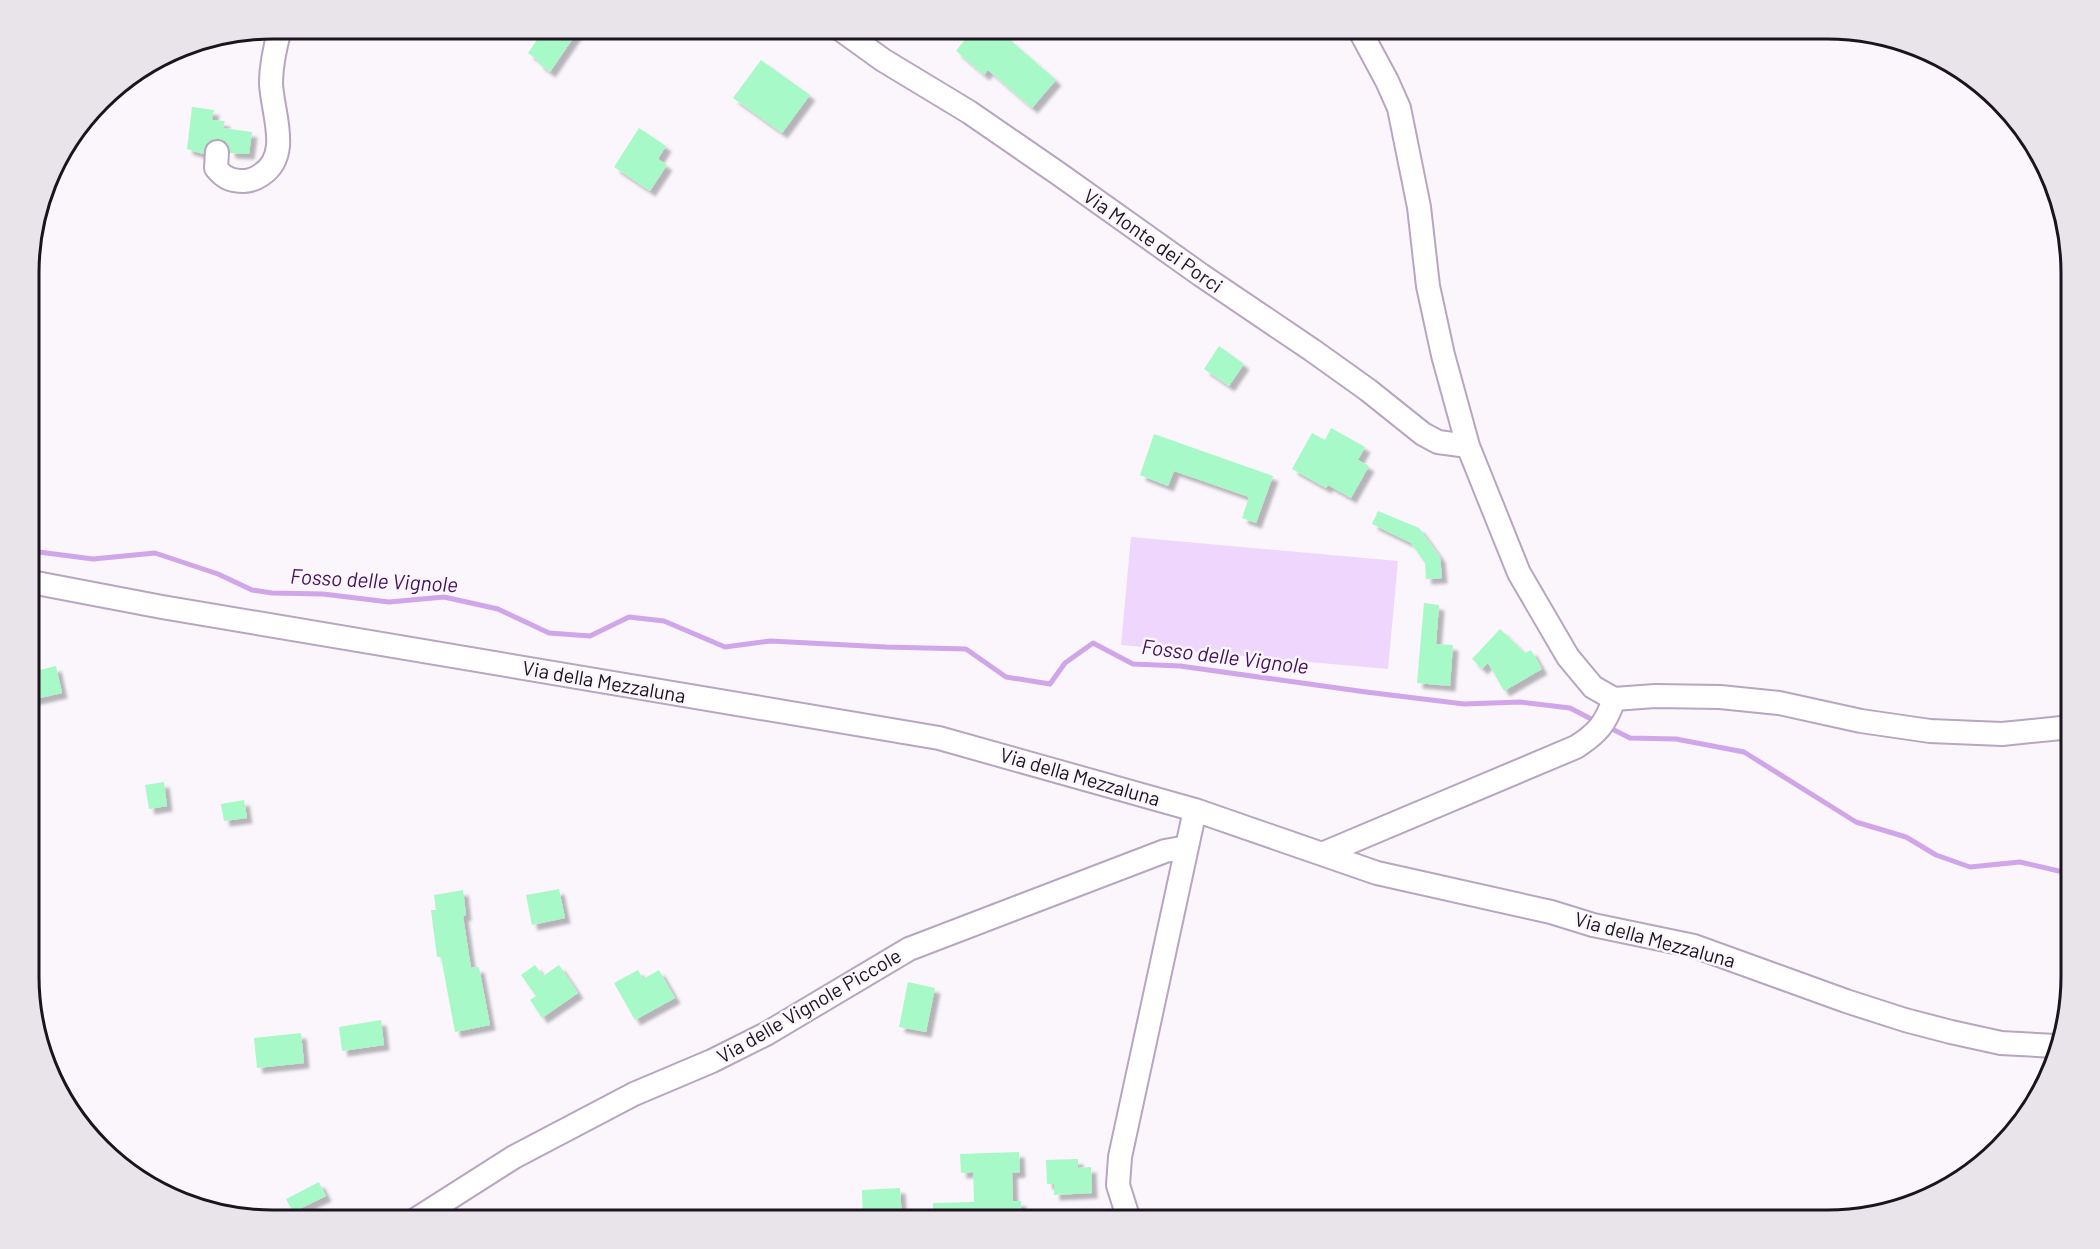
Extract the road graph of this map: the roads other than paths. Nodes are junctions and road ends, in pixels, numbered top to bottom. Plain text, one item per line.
1 (278, 39) edge
2 (854, 39) edge
3 (1365, 39) edge
4 (217, 152) dead end
5 (1468, 446) junction
6 (39, 584) edge
7 (1614, 699) junction
8 (2061, 728) edge
9 (1195, 810) junction
10 (1187, 847) junction
11 (1322, 855) junction
12 (2050, 1046) edge
13 (431, 1210) edge
14 (1127, 1210) edge

1 - 4 street
2 - 5 street, Via Monte dei Porci
3 - 5 street
5 - 7 street
6 - 9 street, Via della Mezzaluna
7 - 8 street
7 - 11 street
9 - 10 street
9 - 11 street, Via della Mezzaluna
10 - 13 street, Via delle Vignole Piccole
10 - 14 street
11 - 12 street, Via della Mezzaluna

